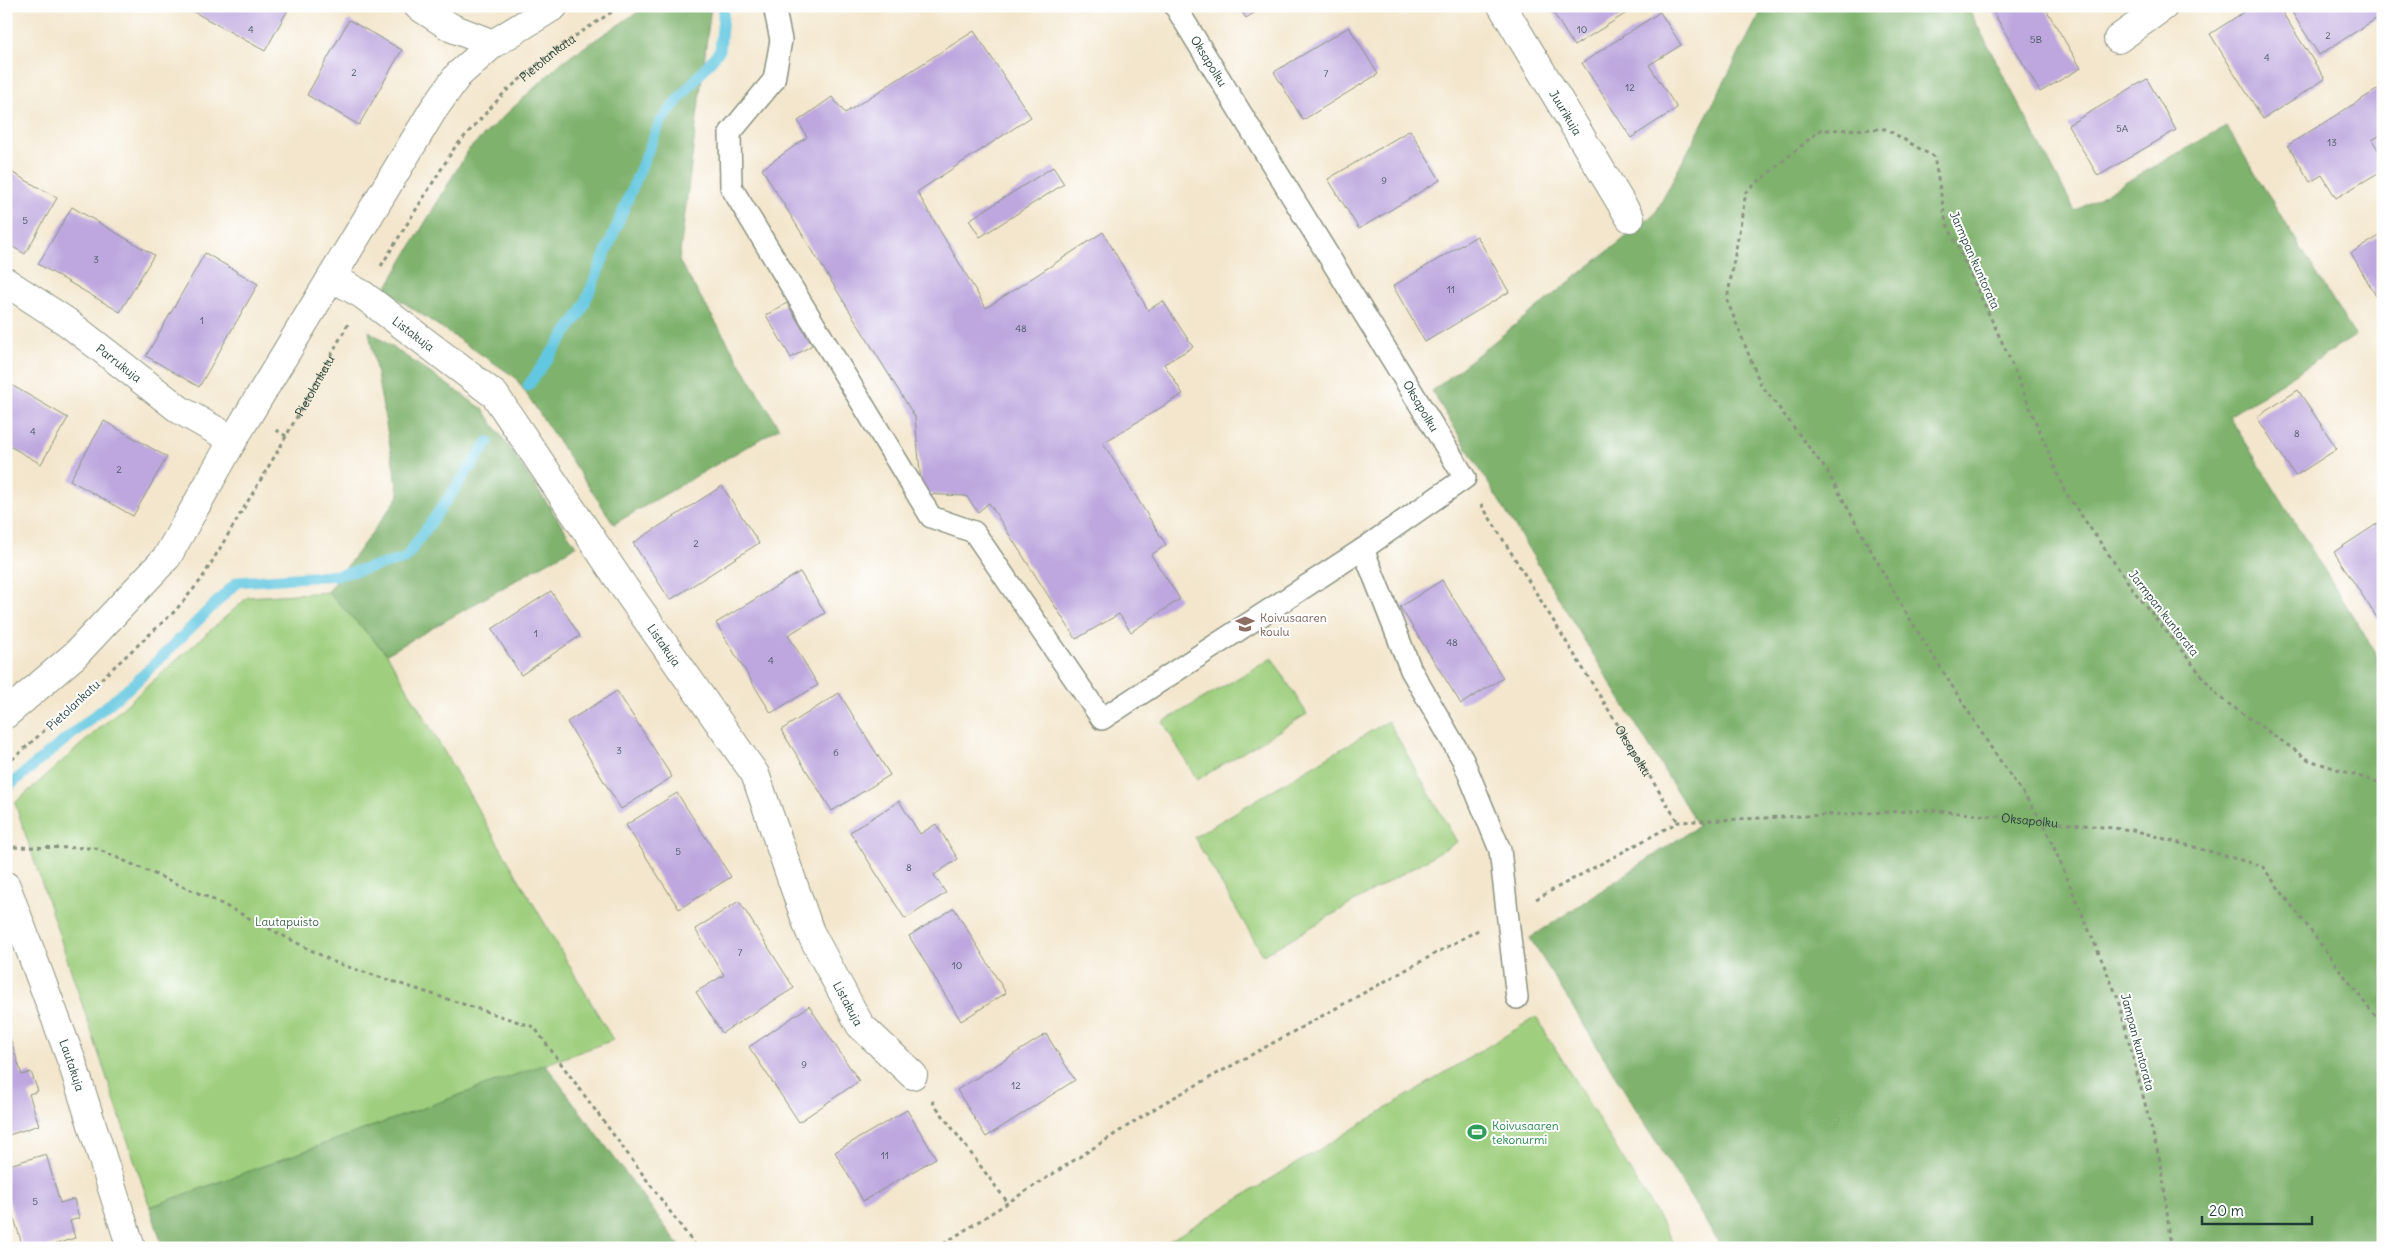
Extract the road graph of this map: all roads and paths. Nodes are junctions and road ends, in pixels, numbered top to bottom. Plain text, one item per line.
1 (418, 6) edge
2 (554, 6) edge
3 (621, 6) edge
4 (774, 6) edge
5 (1175, 6) edge
6 (1502, 6) edge
7 (2164, 6) edge
8 (2118, 39) dead end
9 (493, 44) junction
10 (1630, 218) dead end
11 (333, 278) junction
12 (6, 282) edge
13 (363, 294) junction
14 (234, 440) junction
15 (1465, 478) junction
16 (1363, 549) junction
17 (6, 714) edge
18 (6, 766) edge
19 (2383, 784) edge
20 (1678, 822) junction
21 (2043, 822) junction
22 (6, 847) edge
23 (6, 886) edge
24 (1508, 914) junction
25 (1517, 998) dead end
26 (2383, 1027) edge
27 (913, 1075) joint
28 (1008, 1203) junction
29 (131, 1248) edge
30 (697, 1248) edge
31 (937, 1248) edge
32 (2171, 1248) edge

1 - 9 street
2 - 9 street
3 - 13 path, Pietolankatu
4 - 16 lane
5 - 15 lane, Oksapolku
6 - 10 street, Juurikuja
7 - 8 street
9 - 11 street
11 - 13 street, Listakuja
11 - 14 street
12 - 14 street, Parrukuja
13 - 18 path, Pietolankatu
13 - 27 street, Listakuja
14 - 17 street
15 - 16 lane
15 - 20 path, Oksapolku
16 - 24 lane
19 - 21 path, Jarmpan kuntorata
20 - 21 path, Oksapolku
20 - 24 path
21 - 26 path, Oksapolku
21 - 32 path, Jampan kuntorata
22 - 30 path
23 - 29 street, Lautakuja
24 - 25 lane
24 - 28 path
27 - 28 path
28 - 31 path

